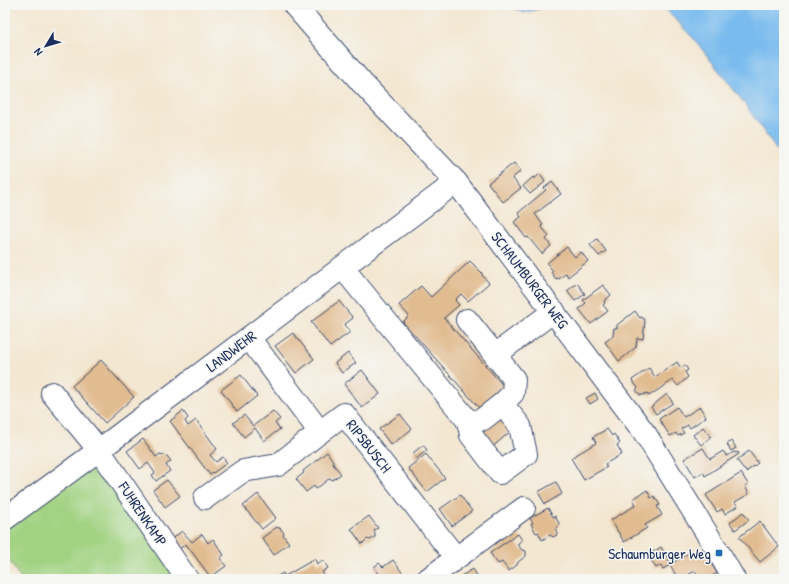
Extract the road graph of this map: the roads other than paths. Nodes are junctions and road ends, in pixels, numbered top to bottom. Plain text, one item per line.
1 (294, 5) edge
2 (456, 182) junction
3 (342, 268) junction
4 (554, 312) junction
5 (467, 320) dead end
6 (248, 338) junction
7 (495, 355) junction
8 (52, 393) dead end
9 (502, 404) junction
10 (468, 423) junction
11 (320, 432) junction
12 (99, 450) junction
13 (205, 498) dead end
14 (524, 508) dead end
15 (5, 519) edge
16 (456, 558) junction
17 (187, 579) edge
18 (428, 579) edge
19 (734, 579) edge

1 - 2 street, SCHAUMBURGER WEG
2 - 3 street, LANDWEHR
2 - 4 street, SCHAUMBURGER WEG
3 - 6 street, LANDWEHR
3 - 10 street
4 - 7 street
4 - 19 street, SCHAUMBURGER WEG
5 - 7 street
6 - 11 street
6 - 12 street, LANDWEHR
7 - 9 street
8 - 12 street, FUHRENKAMP
9 - 10 street
9 - 10 street
11 - 13 street
11 - 16 street, RIPSBUSCH
12 - 15 street, LANDWEHR
12 - 17 street, FUHRENKAMP
14 - 16 street
16 - 18 street

